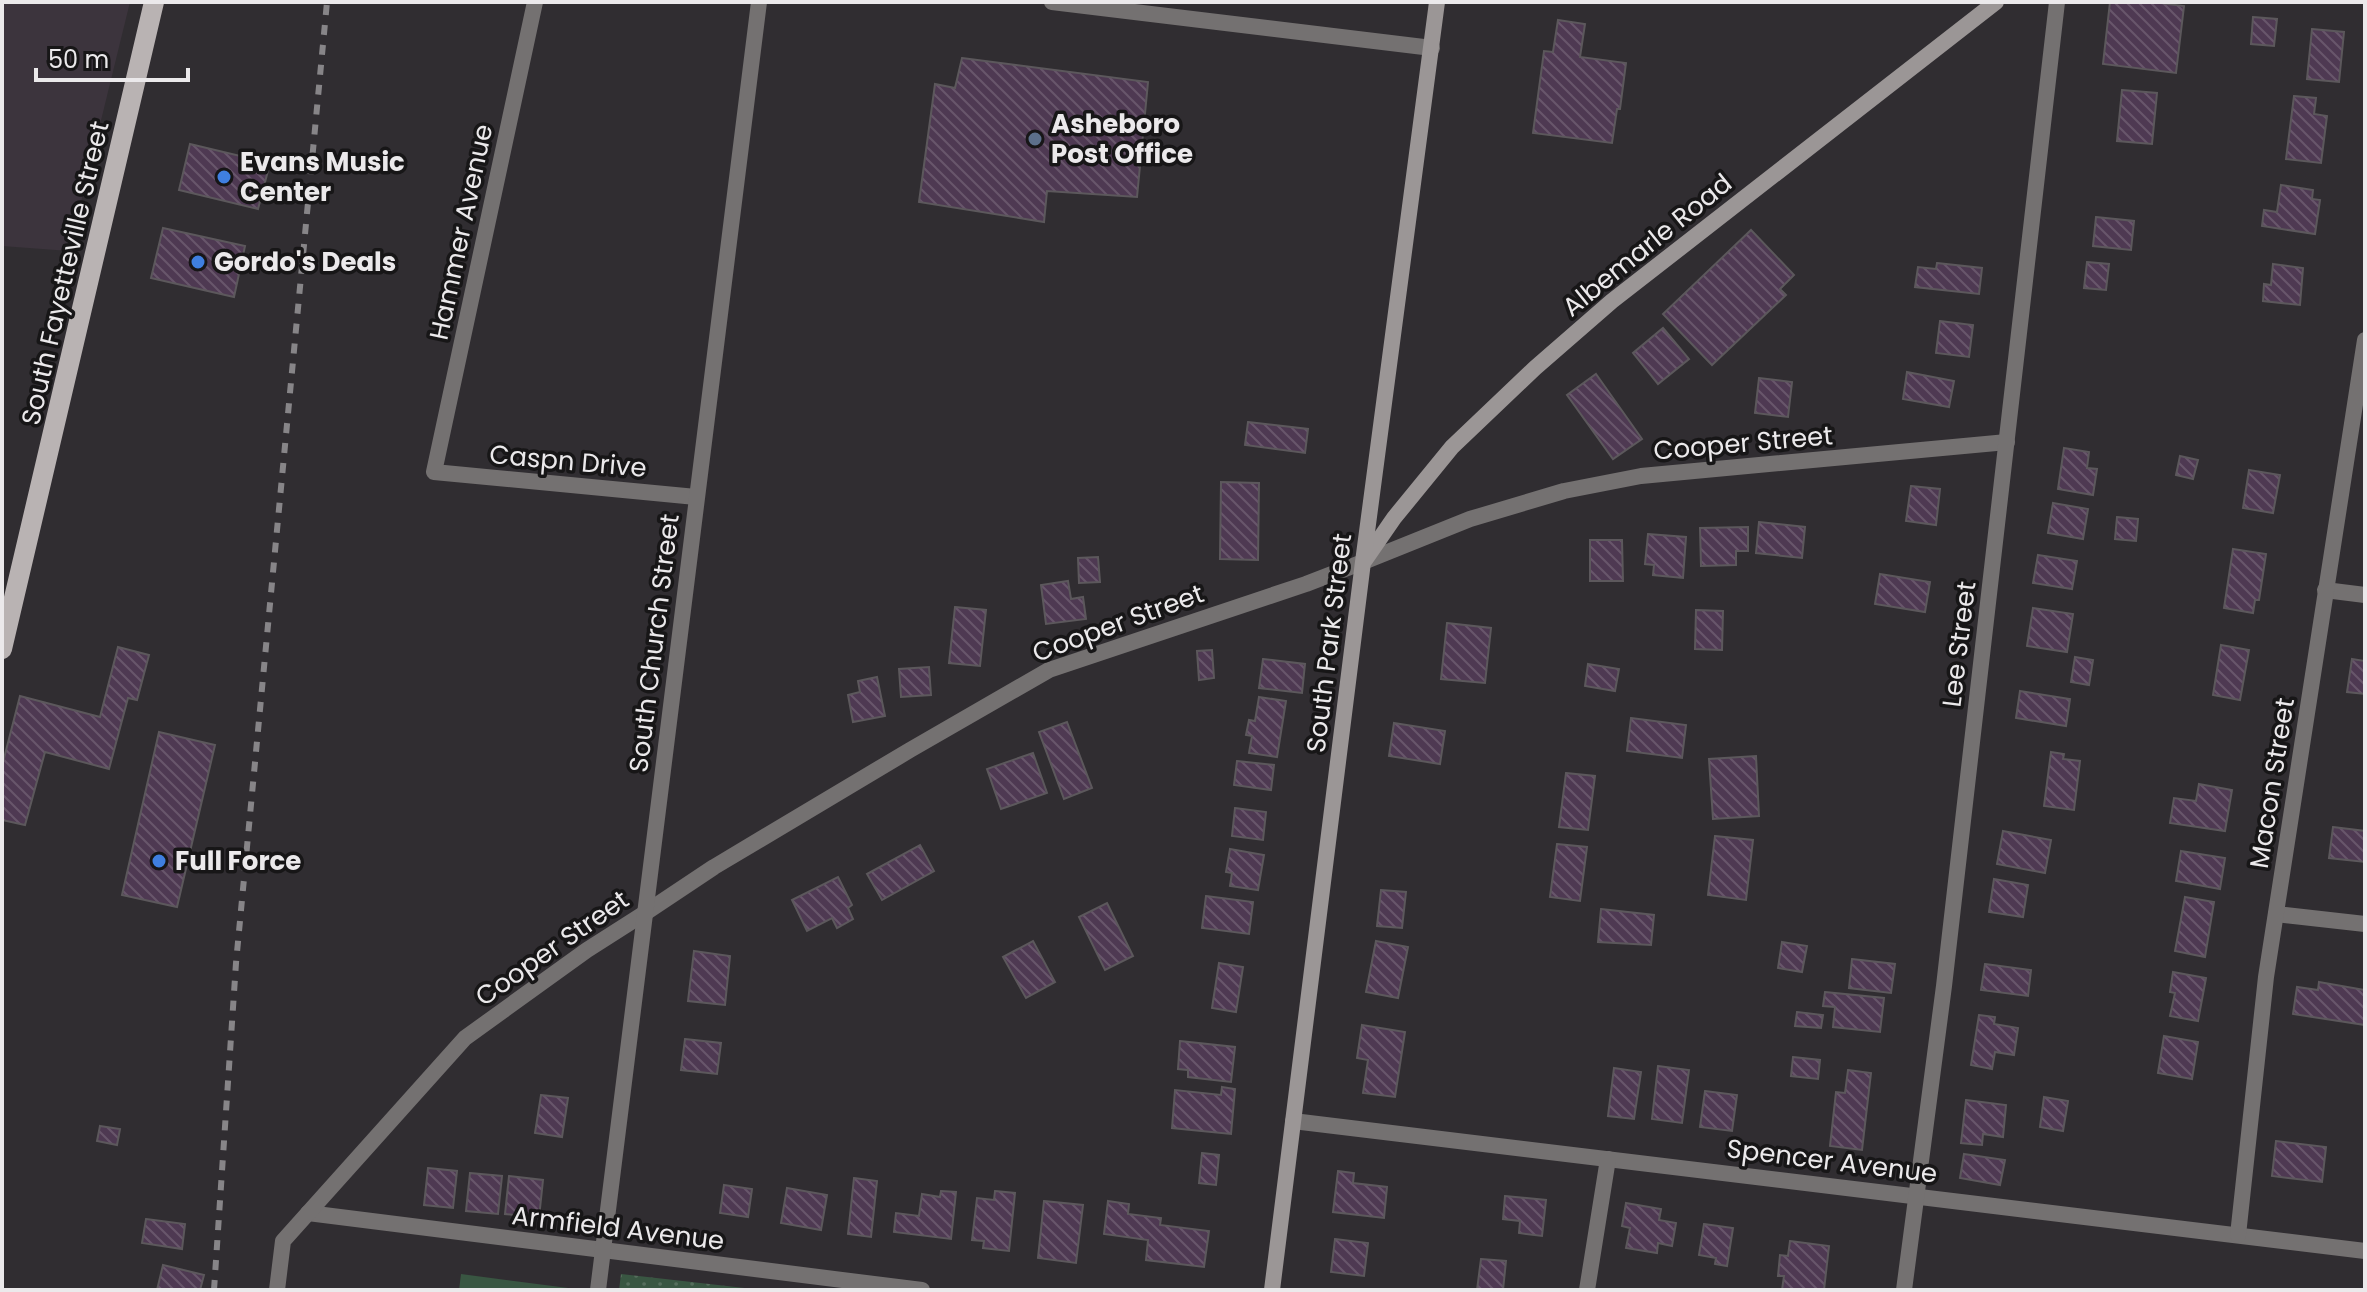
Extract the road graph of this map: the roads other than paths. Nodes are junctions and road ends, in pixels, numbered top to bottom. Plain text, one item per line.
1 (535, 2) edge
2 (759, 2) edge
3 (1052, 2) edge
4 (1437, 2) edge
5 (1996, 2) edge
6 (2057, 2) edge
7 (155, 3) edge
8 (1432, 48) junction
9 (2365, 340) edge
10 (2007, 442) junction
11 (434, 472) joint
12 (696, 497) junction
13 (1363, 562) junction
14 (2325, 590) junction
15 (2365, 595) edge
16 (2, 649) edge
17 (645, 913) junction
18 (2276, 914) junction
19 (2365, 924) edge
20 (1293, 1121) junction
21 (1608, 1159) junction
22 (1917, 1196) junction
23 (308, 1213) junction
24 (2238, 1235) junction
25 (603, 1250) junction
26 (2365, 1251) edge
27 (277, 1290) edge
28 (598, 1290) edge
29 (922, 1290) edge
30 (1272, 1290) edge
31 (1587, 1290) edge
32 (1904, 1290) edge

1 - 11 street, Hammer Avenue
2 - 12 street, South Church Street
3 - 8 street
4 - 8 main road, South Park Street
5 - 13 main road, Albemarle Road
6 - 10 street, Lee Street
7 - 16 main road, South Fayetteville Street
8 - 13 main road, South Park Street
9 - 14 street, Macon Street
10 - 13 street, Cooper Street
10 - 22 street, Lee Street
11 - 12 street, Caspn Drive
12 - 17 street, South Church Street
13 - 17 street, Cooper Street
13 - 20 main road, South Park Street
14 - 15 street
14 - 18 street, Macon Street
17 - 23 street, Cooper Street
17 - 25 street, South Church Street
18 - 19 street
18 - 24 street, Macon Street
20 - 21 street, Spencer Avenue
20 - 30 main road, South Park Street
21 - 22 street, Spencer Avenue
21 - 31 street
22 - 24 street, Spencer Avenue
22 - 32 street, Lee Street
23 - 25 street, Armfield Avenue
23 - 27 street
24 - 26 street, Spencer Avenue
25 - 28 street, South Church Street
25 - 29 street, Armfield Avenue

